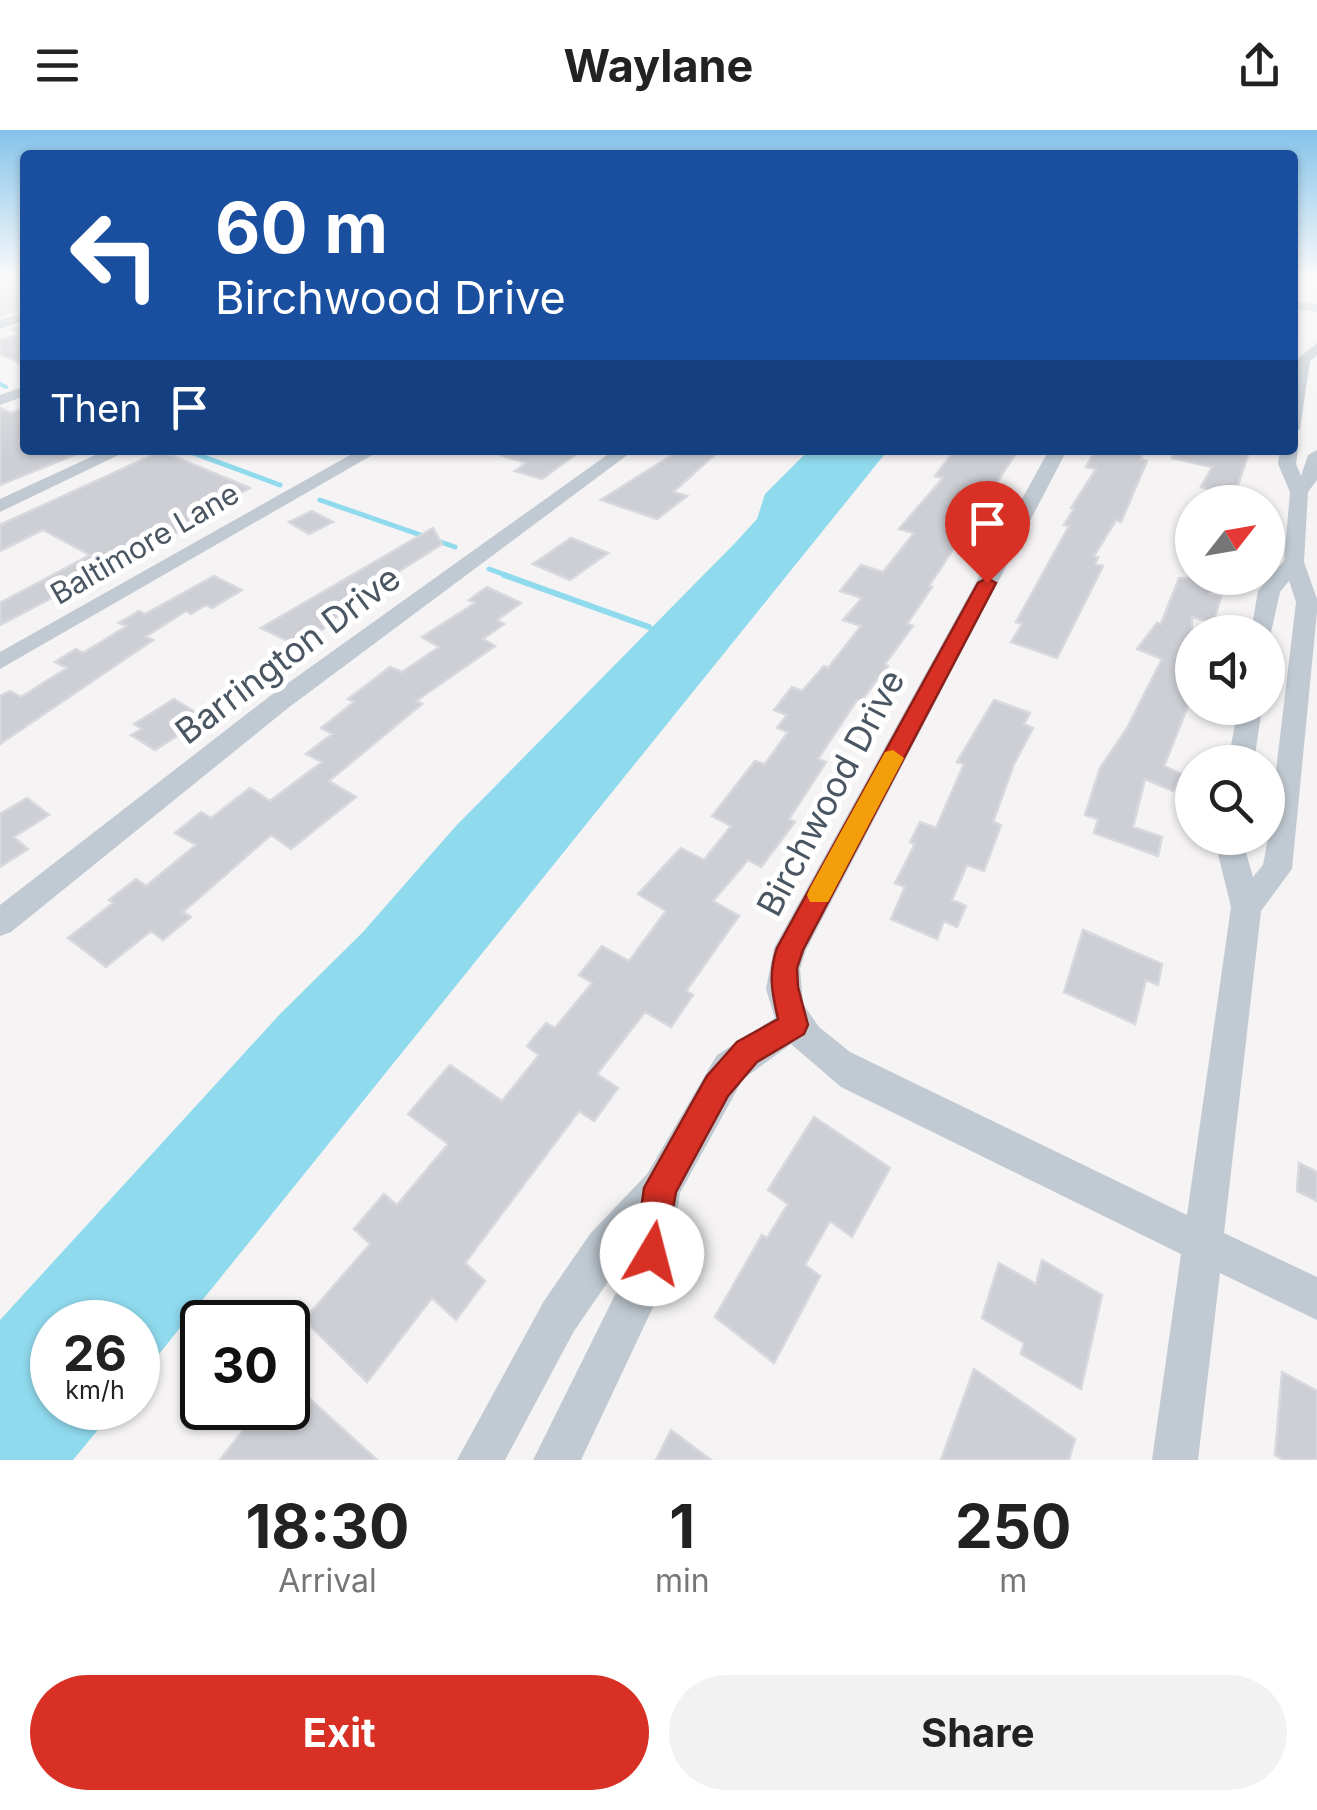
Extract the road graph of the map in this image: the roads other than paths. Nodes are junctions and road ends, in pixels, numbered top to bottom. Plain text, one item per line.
1 (1317, 344) edge
2 (1298, 392) edge
3 (109, 455) edge
4 (363, 455) edge
5 (617, 455) edge
6 (1055, 455) edge
7 (1288, 455) edge
8 (1317, 455) edge
9 (1299, 492) junction
10 (0, 506) edge
11 (1294, 562) junction
12 (1265, 615) edge
13 (0, 662) edge
14 (1232, 855) edge
15 (1246, 908) junction
16 (0, 923) edge
17 (794, 1025) junction
18 (660, 1188) junction
19 (1202, 1243) junction
20 (1317, 1299) edge
21 (480, 1460) edge
22 (556, 1460) edge
23 (1175, 1460) edge

1 - 2 street
3 - 10 street
4 - 13 street, Baltimore Lane
5 - 16 street, Barrington Drive
6 - 17 street, Birchwood Drive
7 - 9 street
8 - 9 street
9 - 11 street
11 - 12 street
11 - 15 street
14 - 15 street
15 - 19 street
17 - 18 street
17 - 19 street
18 - 21 street
18 - 22 street
19 - 20 street
19 - 23 street

